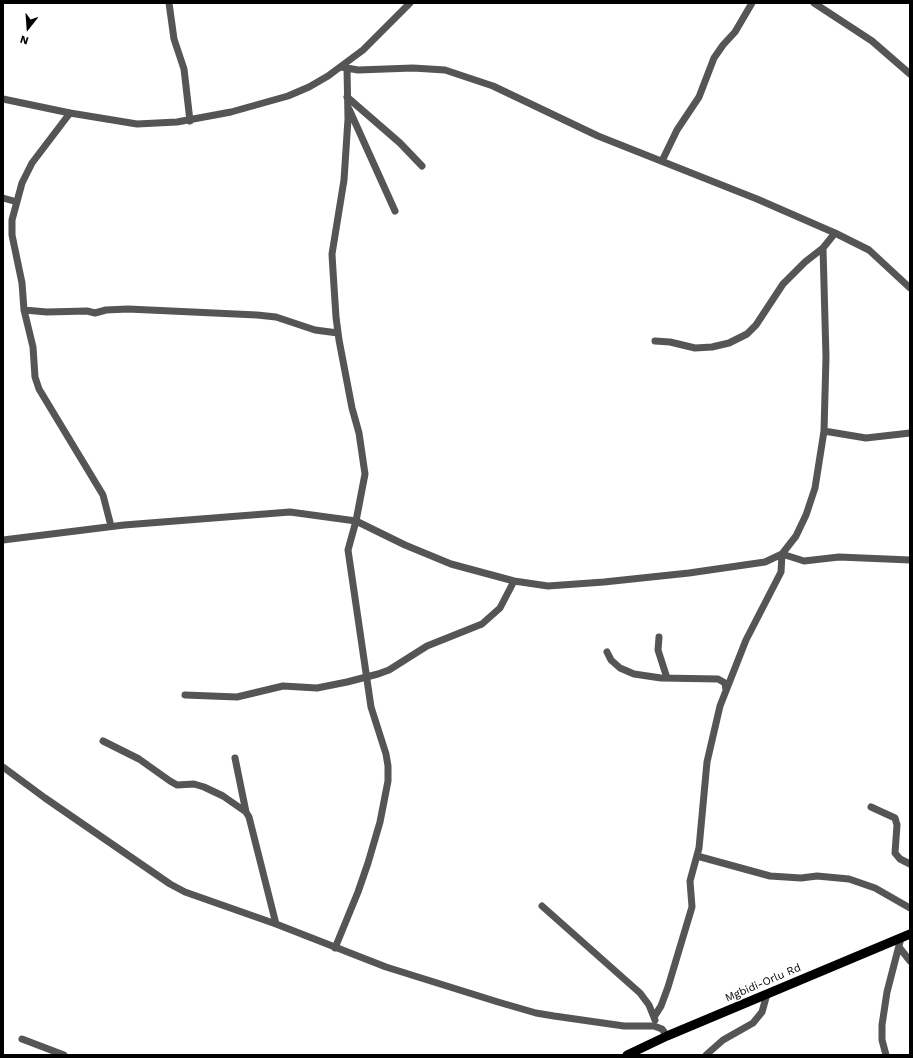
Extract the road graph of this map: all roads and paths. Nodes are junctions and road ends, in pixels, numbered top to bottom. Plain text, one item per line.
1 (169, 3) edge
2 (410, 3) edge
3 (752, 3) edge
4 (814, 3) edge
5 (344, 68) junction
6 (910, 74) edge
7 (347, 97) junction
8 (3, 99) edge
9 (347, 106) junction
10 (70, 113) junction
11 (190, 120) junction
12 (662, 161) junction
13 (422, 166) dead end
14 (3, 198) edge
15 (17, 202) junction
16 (395, 211) dead end
17 (835, 232) junction
18 (823, 248) junction
19 (910, 288) edge
20 (24, 310) junction
21 (338, 333) junction
22 (655, 341) dead end
23 (824, 431) junction
24 (910, 433) edge
25 (356, 521) junction
26 (111, 526) junction
27 (3, 540) edge
28 (782, 554) junction
29 (910, 560) edge
30 (514, 581) junction
31 (659, 637) dead end
32 (607, 652) dead end
33 (367, 677) junction
34 (667, 678) junction
35 (726, 690) junction
36 (185, 695) dead end
37 (103, 741) dead end
38 (235, 758) dead end
39 (3, 767) edge
40 (871, 807) dead end
41 (246, 812) junction
42 (697, 856) junction
43 (910, 864) edge
44 (542, 906) dead end
45 (910, 908) edge
46 (276, 924) junction
47 (910, 934) edge
48 (900, 942) junction
49 (335, 948) junction
50 (910, 961) edge
51 (767, 994) junction
52 (654, 1017) junction
53 (654, 1026) junction
54 (667, 1036) junction
55 (22, 1039) dead end
56 (64, 1055) edge
57 (627, 1055) edge
58 (706, 1055) edge
59 (886, 1055) edge

1 - 11 street
2 - 5 street
3 - 12 street
4 - 6 street
5 - 7 street
5 - 11 street
5 - 12 street
7 - 9 street
7 - 13 street
8 - 10 street
9 - 16 street
9 - 21 street
10 - 11 street
10 - 15 street
12 - 17 street
14 - 15 street
15 - 20 street
17 - 18 street
17 - 19 street
18 - 22 street
18 - 23 street
20 - 21 street
20 - 26 street
21 - 25 street
23 - 24 street
23 - 28 street
25 - 26 street
25 - 30 street
25 - 33 street
26 - 27 street
28 - 29 street
28 - 30 street
28 - 35 street
30 - 33 street
31 - 34 street
32 - 34 street
33 - 36 street
33 - 49 street
34 - 35 street
35 - 42 street
37 - 41 street
38 - 41 street
39 - 46 street
40 - 43 street
41 - 46 street
42 - 45 street
42 - 52 street
44 - 52 street
46 - 49 street
47 - 48 main road, Mgbidi-Orlu Rd
48 - 50 street
48 - 51 main road, Mgbidi-Orlu Rd
48 - 59 street
49 - 53 street
51 - 54 main road, Mgbidi-Orlu Rd
51 - 58 street
52 - 53 street
53 - 54 street
54 - 57 main road, Mgbidi-Orlu Rd
55 - 56 street

